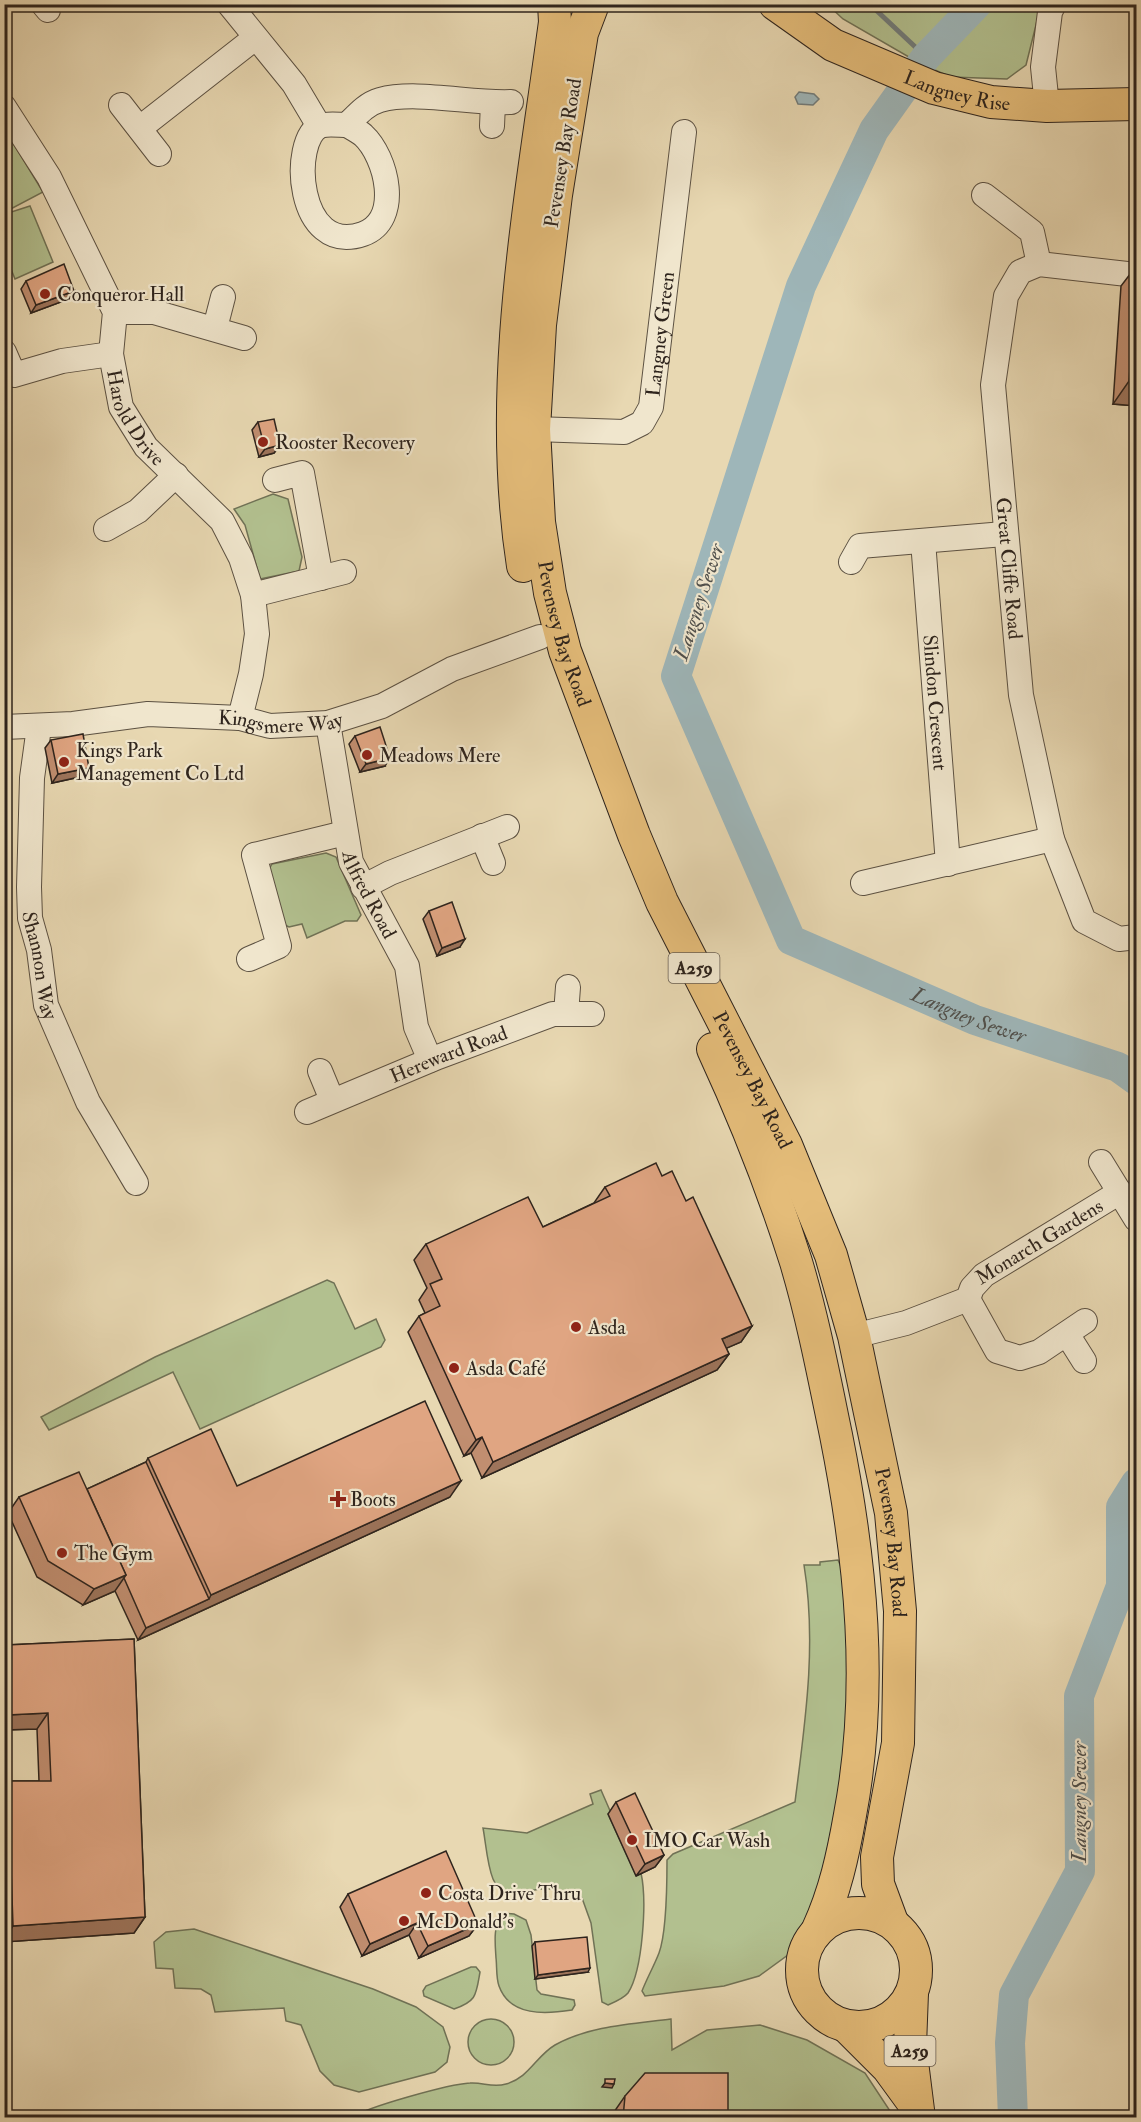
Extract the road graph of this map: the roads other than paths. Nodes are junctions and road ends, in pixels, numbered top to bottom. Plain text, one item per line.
1 (229, 4) edge
2 (554, 4) edge
3 (593, 4) edge
4 (1054, 4) edge
5 (784, 8) edge
6 (255, 38) junction
7 (1137, 104) edge
8 (120, 105) dead end
9 (1047, 106) junction
10 (4, 107) edge
11 (498, 110) dead end
12 (347, 125) junction
13 (319, 126) junction
14 (140, 128) junction
15 (684, 132) dead end
16 (159, 154) dead end
17 (984, 195) dead end
18 (1039, 264) junction
19 (1137, 275) edge
20 (223, 297) dead end
21 (115, 312) junction
22 (215, 328) junction
23 (244, 338) dead end
24 (4, 352) edge
25 (111, 354) junction
26 (534, 429) junction
27 (176, 475) junction
28 (275, 480) dead end
29 (106, 529) dead end
30 (1004, 534) junction
31 (923, 542) junction
32 (851, 562) dead end
33 (253, 595) junction
34 (540, 637) junction
35 (240, 718) junction
36 (328, 723) junction
37 (4, 727) edge
38 (39, 727) junction
39 (507, 827) dead end
40 (345, 833) junction
41 (482, 836) junction
42 (1052, 839) junction
43 (493, 863) dead end
44 (948, 864) junction
45 (863, 883) dead end
46 (363, 888) junction
47 (1137, 937) edge
48 (249, 958) dead end
49 (568, 987) dead end
50 (566, 1014) junction
51 (592, 1014) dead end
52 (430, 1060) junction
53 (320, 1071) dead end
54 (332, 1100) junction
55 (307, 1112) dead end
56 (1101, 1162) dead end
57 (136, 1183) dead end
58 (1120, 1192) junction
59 (1137, 1219) edge
60 (968, 1299) junction
61 (854, 1336) junction
62 (1084, 1360) dead end
63 (892, 1922) junction
64 (818, 1929) junction
65 (912, 1993) junction
66 (848, 2028) junction
67 (918, 2113) edge

1 - 6 street
2 - 34 main road, Pevensey Bay Road / A259
3 - 26 main road, Pevensey Bay Road / A259
4 - 9 street
5 - 9 main road, Langney Rise
6 - 13 street
6 - 14 street
7 - 9 main road, Langney Rise
8 - 14 street
10 - 21 street
11 - 12 street
12 - 13 street
12 - 13 street
14 - 16 street
15 - 26 street, Langney Green
17 - 18 street
18 - 19 street
18 - 30 street, Great Cliffe Road
20 - 22 street
21 - 22 street
21 - 25 street, Harold Drive
22 - 23 street
24 - 25 street
25 - 27 street, Harold Drive
26 - 61 main road, Pevensey Bay Road / A259
27 - 29 street
27 - 33 street, Harold Drive
28 - 33 street
30 - 31 street
30 - 42 street, Great Cliffe Road
31 - 32 street
31 - 44 street, Slindon Crescent
33 - 35 street, Harold Drive
34 - 36 street, Kingsmere Way
34 - 64 main road, Pevensey Bay Road / A259
35 - 36 street, Kingsmere Way
35 - 38 street, Kingsmere Way
36 - 40 street, Alfred Road
37 - 38 street, Kingsmere Way
38 - 57 street, Shannon Way
39 - 41 street
40 - 46 street, Alfred Road
40 - 48 street
41 - 43 street
41 - 46 street
42 - 44 street
42 - 47 street, Great Cliffe Road
44 - 45 street
46 - 52 street, Alfred Road
49 - 50 street
50 - 51 street, Hereward Road
50 - 52 street, Hereward Road
52 - 54 street, Hereward Road
53 - 54 street
54 - 55 street, Hereward Road
56 - 58 street, Monarch Gardens
58 - 59 street, Monarch Gardens
58 - 60 street, Monarch Gardens
60 - 61 street, Monarch Gardens
60 - 62 street, Monarch Gardens
61 - 63 main road, Pevensey Bay Road / A259
63 - 64 main road
63 - 65 main road
64 - 66 main road
65 - 66 main road
65 - 67 main road, A259
66 - 67 main road, A259

